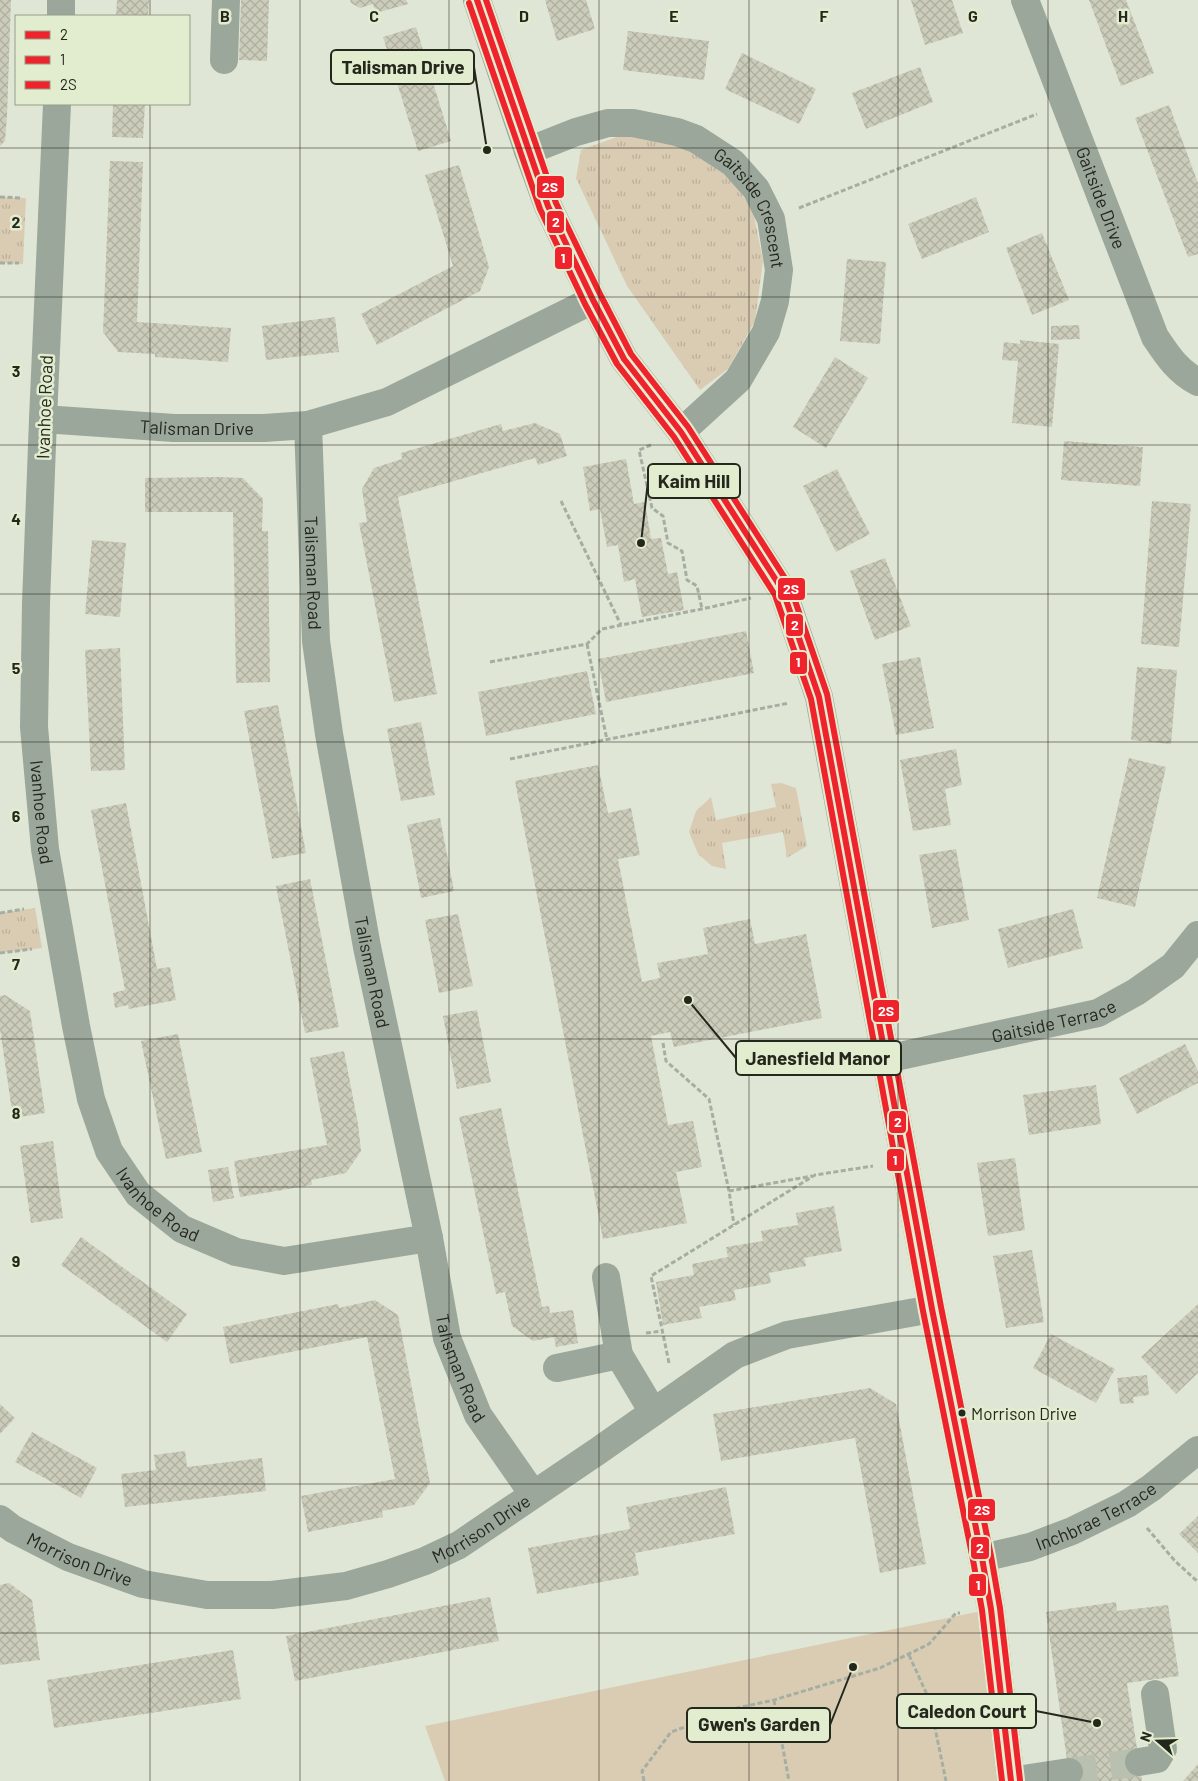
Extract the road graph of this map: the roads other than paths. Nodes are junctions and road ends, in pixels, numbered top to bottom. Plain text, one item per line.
1 (62, 0) edge
2 (226, 0) edge
3 (477, 0) edge
4 (1025, 0) edge
5 (61, 15) edge
6 (224, 60) dead end
7 (57, 105) edge
8 (528, 152) junction
9 (593, 300) junction
10 (1198, 382) edge
11 (43, 419) junction
12 (308, 425) junction
13 (681, 432) junction
14 (1198, 935) edge
15 (886, 1059) junction
16 (429, 1238) junction
17 (606, 1277) dead end
18 (932, 1309) junction
19 (619, 1356) junction
20 (557, 1368) dead end
21 (653, 1412) junction
22 (1198, 1450) edge
23 (533, 1494) junction
24 (0, 1519) edge
25 (982, 1558) junction
26 (1155, 1694) dead end
27 (1139, 1762) tunnel mouth
28 (1069, 1772) tunnel mouth
29 (1011, 1781) edge

1 - 5 street
2 - 6 street
3 - 8 street
4 - 10 street, Gaitside Drive
7 - 11 street, Ivanhoe Road
8 - 9 street
8 - 13 street, Gaitside Crescent
9 - 12 street, Talisman Drive
9 - 13 street
11 - 12 street, Talisman Drive
11 - 16 street, Ivanhoe Road
12 - 16 street, Talisman Road
13 - 15 street
14 - 15 street, Gaitside Terrace
15 - 18 street
16 - 23 street, Talisman Road
17 - 19 street
18 - 21 street, Morrison Drive
18 - 25 street
19 - 20 street
19 - 21 street
21 - 23 street, Morrison Drive
22 - 25 street, Inchbrae Terrace
23 - 24 street, Morrison Drive
25 - 29 street
26 - 27 street
28 - 29 street

